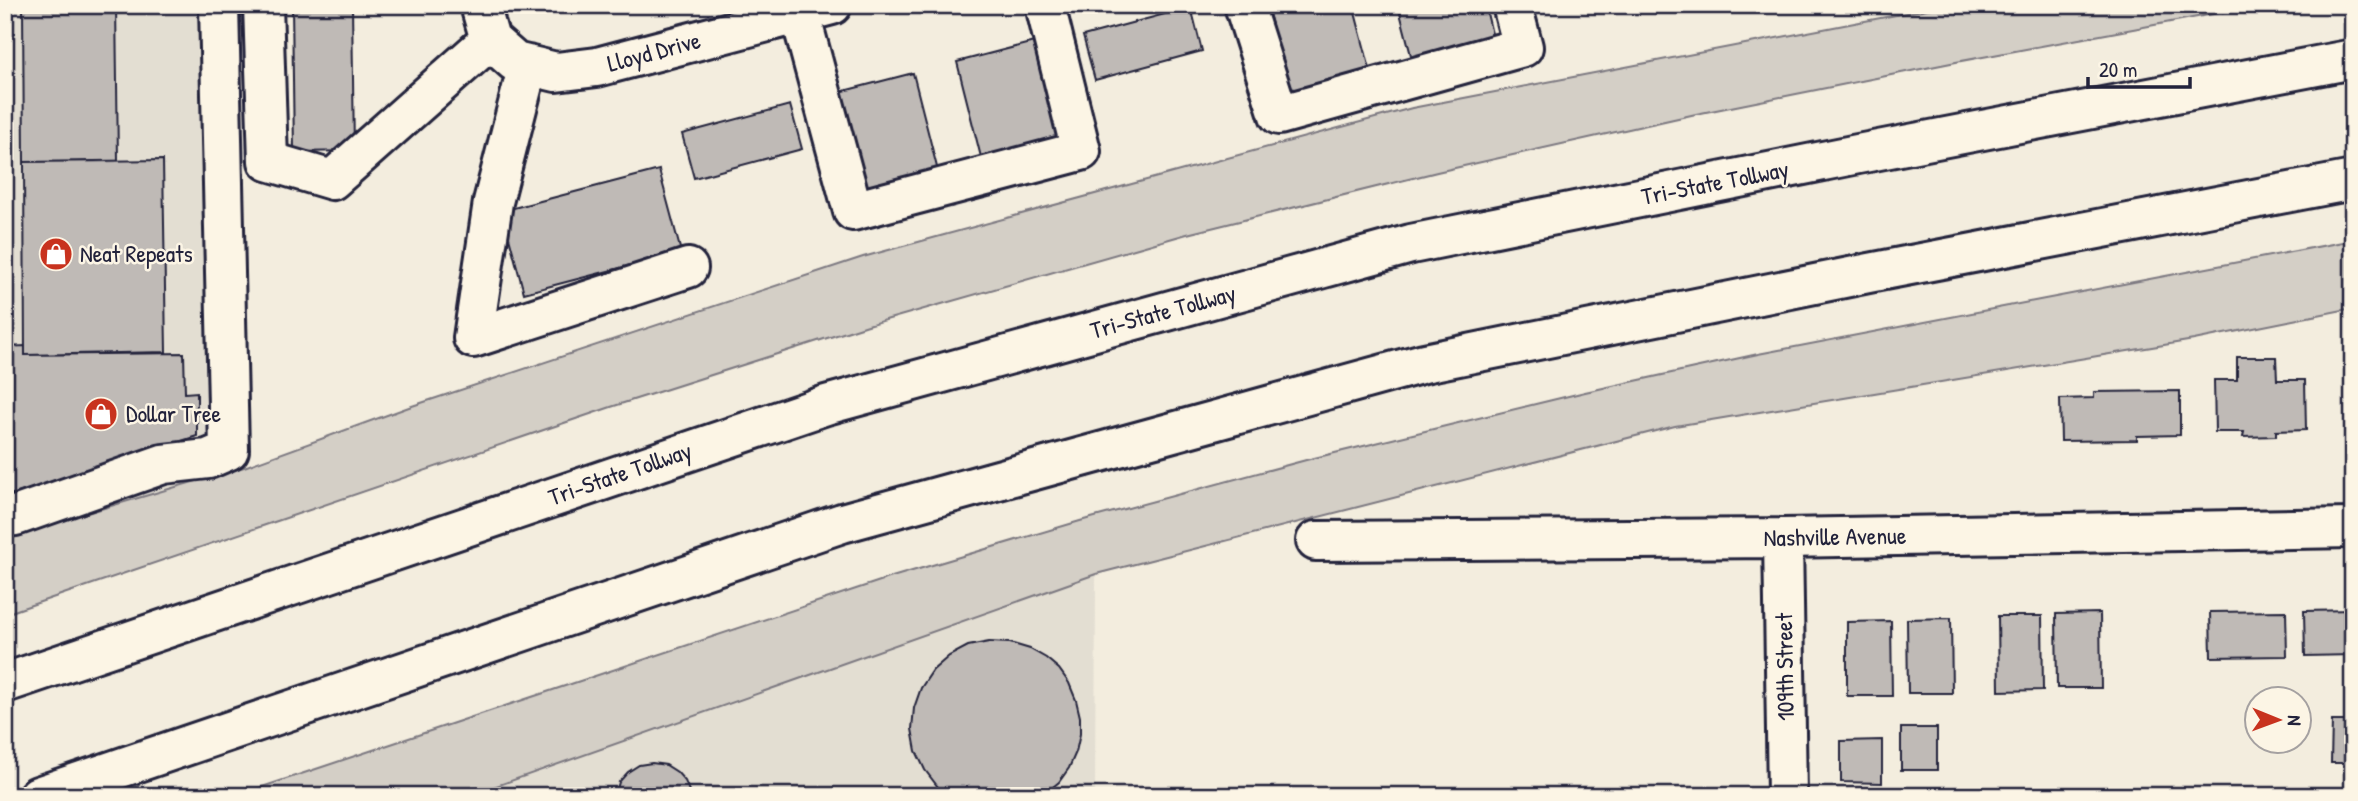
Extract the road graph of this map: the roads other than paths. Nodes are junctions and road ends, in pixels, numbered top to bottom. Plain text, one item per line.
1 (219, 5) edge
2 (263, 5) edge
3 (1045, 5) edge
4 (1244, 5) edge
5 (1511, 5) edge
6 (816, 9) edge
7 (503, 43) edge
8 (2353, 59) edge
9 (2353, 180) edge
10 (688, 268) dead end
11 (5, 517) edge
12 (2353, 528) edge
13 (1783, 538) junction
14 (1316, 541) dead end
15 (5, 683) edge
16 (38, 796) edge
17 (1787, 796) edge

1 - 11 main road
2 - 7 main road
3 - 6 main road
4 - 5 main road
6 - 7 main road, Lloyd Drive
7 - 10 main road
8 - 15 main road, Tri-State Tollway
9 - 16 main road
12 - 13 main road, Nashville Avenue
13 - 14 main road, Nashville Avenue
13 - 17 main road, 109th Street

